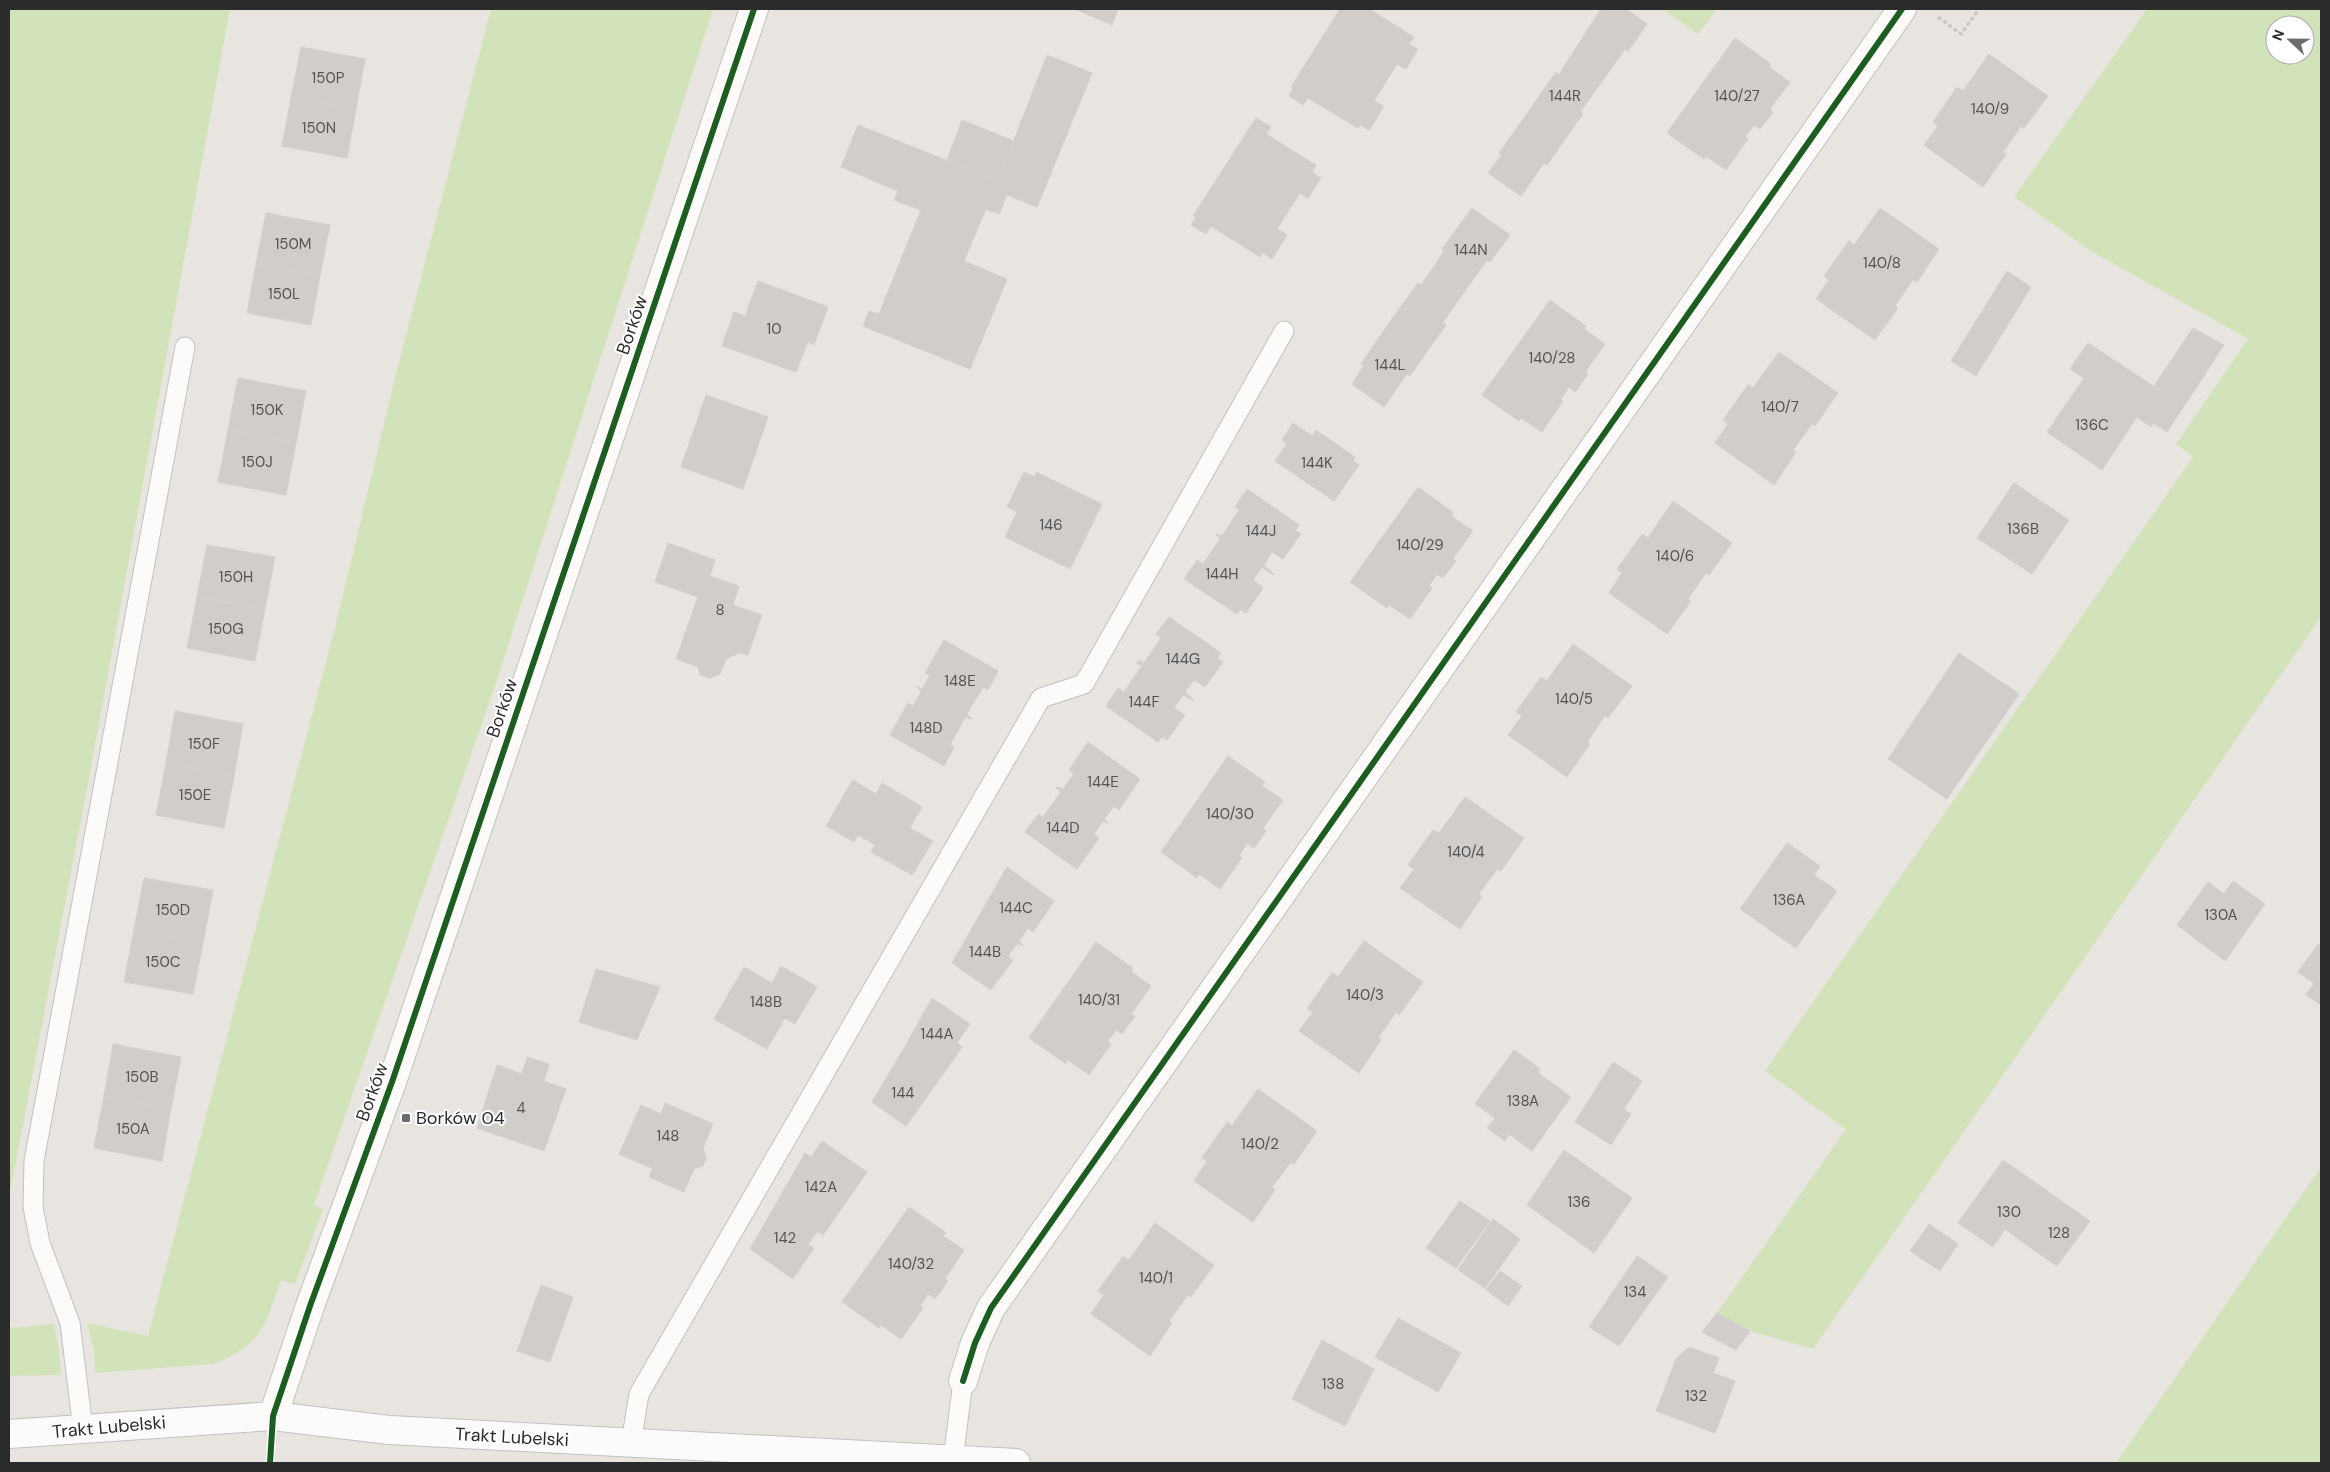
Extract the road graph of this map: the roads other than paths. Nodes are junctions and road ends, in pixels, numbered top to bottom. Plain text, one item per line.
1 (754, 9) edge
2 (1902, 9) edge
3 (1284, 332) dead end
4 (185, 347) dead end
5 (963, 1381) joint
6 (273, 1416) junction
7 (83, 1429) junction
8 (9, 1434) edge
9 (631, 1443) junction
10 (953, 1460) junction
11 (1016, 1463) edge

1 - 6 street, Borków
2 - 5 street
3 - 9 lane
4 - 7 lane
5 - 10 lane
6 - 7 street, Trakt Lubelski
6 - 9 street, Trakt Lubelski
7 - 8 street, Trakt Lubelski
9 - 10 street, Trakt Lubelski
10 - 11 street, Trakt Lubelski

